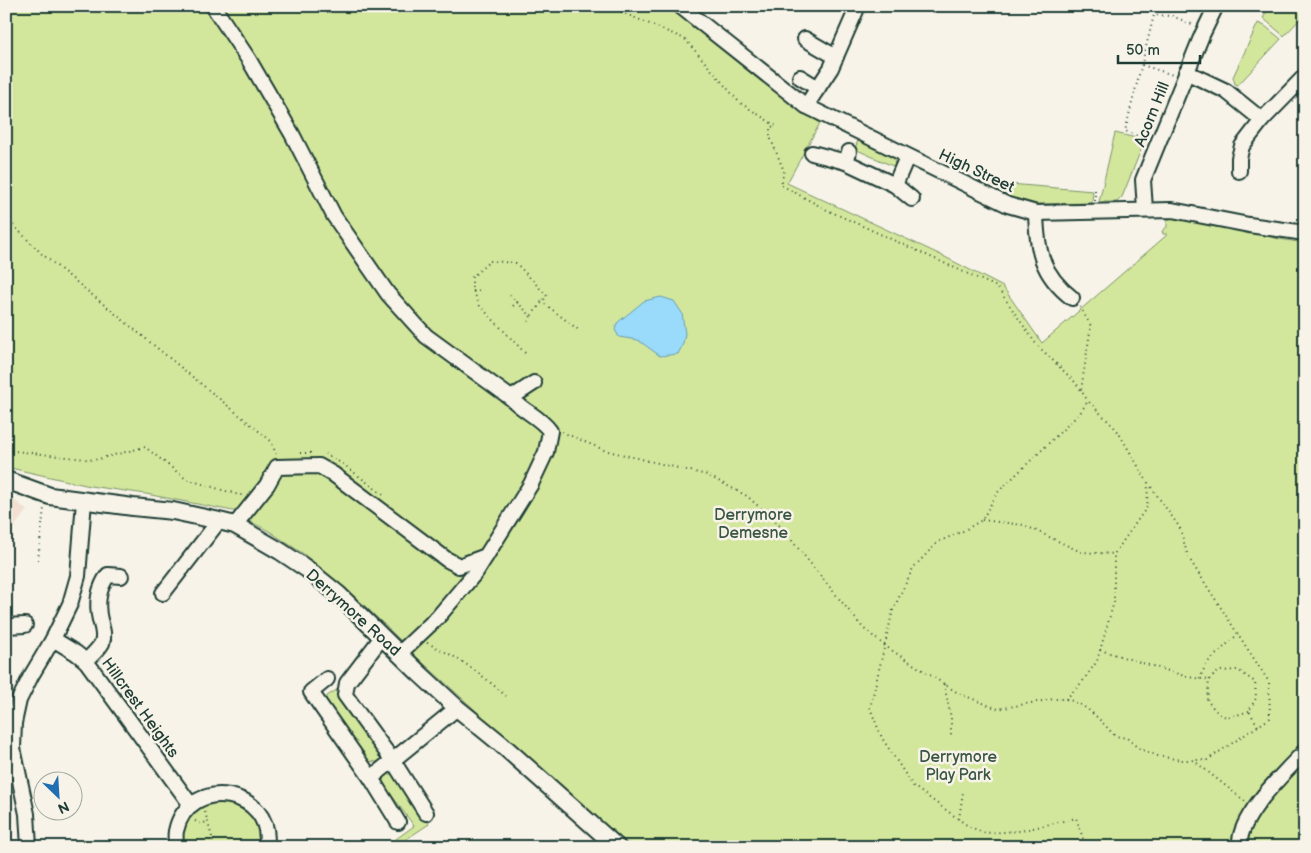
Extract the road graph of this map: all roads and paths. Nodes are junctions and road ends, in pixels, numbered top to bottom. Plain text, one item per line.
1 (213, 6) edge
2 (607, 6) edge
3 (680, 6) edge
4 (858, 6) edge
5 (1216, 6) edge
6 (1196, 26) dead end
7 (806, 39) dead end
8 (836, 57) junction
9 (1142, 65) junction
10 (1180, 74) junction
11 (1305, 76) edge
12 (800, 77) dead end
13 (818, 88) junction
14 (806, 106) junction
15 (1262, 120) junction
16 (1150, 140) dead end
17 (812, 153) dead end
18 (907, 157) junction
19 (1239, 171) dead end
20 (895, 185) junction
21 (912, 199) dead end
22 (1145, 209) junction
23 (1036, 213) junction
24 (6, 218) edge
25 (1305, 233) edge
26 (483, 290) dead end
27 (473, 291) junction
28 (510, 295) dead end
29 (1072, 298) joint
30 (520, 300) dead end
31 (541, 301) junction
32 (517, 302) junction
33 (513, 306) dead end
34 (531, 316) junction
35 (527, 325) dead end
36 (580, 331) dead end
37 (525, 353) dead end
38 (534, 383) dead end
39 (1081, 390) junction
40 (511, 398) junction
41 (1088, 401) junction
42 (550, 431) junction
43 (6, 450) edge
44 (297, 454) dead end
45 (277, 467) junction
46 (6, 480) edge
47 (1148, 483) junction
48 (260, 494) junction
49 (48, 496) junction
50 (390, 500) dead end
51 (84, 501) junction
52 (216, 520) junction
53 (982, 520) junction
54 (236, 526) junction
55 (1114, 554) junction
56 (486, 556) junction
57 (38, 560) dead end
58 (109, 573) dead end
59 (163, 593) dead end
60 (25, 625) dead end
61 (6, 626) edge
62 (1238, 634) junction
63 (382, 637) junction
64 (416, 638) junction
65 (54, 639) junction
66 (885, 646) junction
67 (1100, 650) junction
68 (400, 653) junction
69 (86, 662) junction
70 (327, 679) dead end
71 (1199, 679) junction
72 (1210, 680) junction
73 (944, 684) junction
74 (506, 696) dead end
75 (1066, 699) junction
76 (457, 708) junction
77 (1249, 710) junction
78 (10, 723) edge
79 (1258, 726) junction
80 (951, 738) dead end
81 (1305, 751) edge
82 (1193, 760) junction
83 (393, 761) junction
84 (371, 778) junction
85 (963, 792) dead end
86 (195, 803) junction
87 (1254, 808) junction
88 (426, 814) dead end
89 (959, 819) junction
90 (398, 822) dead end
91 (30, 847) edge
92 (176, 847) edge
93 (218, 847) edge
94 (266, 847) edge
95 (617, 847) edge
96 (1086, 847) edge
97 (1240, 847) edge

1 - 40 street
2 - 39 path
3 - 14 street, High Street
4 - 8 street
5 - 10 street, Acorn Hill
6 - 9 path
7 - 8 street
8 - 13 street
9 - 10 path
9 - 16 path
10 - 15 street
10 - 22 street, Acorn Hill
11 - 15 street
12 - 13 street
13 - 14 street
14 - 18 street, High Street
15 - 19 street
17 - 20 street
18 - 20 street
18 - 23 street, High Street
20 - 21 street
22 - 23 street, High Street
22 - 25 street, High Street
23 - 29 street
24 - 45 path
26 - 27 path
27 - 31 path
27 - 37 path
28 - 32 path
29 - 39 path
30 - 32 path
31 - 34 path
31 - 36 path
32 - 33 path
32 - 34 path
34 - 35 path
38 - 40 street
39 - 41 path
40 - 42 street
41 - 47 path
41 - 53 path
42 - 56 street
42 - 66 path
43 - 48 path
44 - 50 path
45 - 48 street
45 - 56 street
46 - 49 main road, Derrymore Road
47 - 55 path
47 - 62 path
48 - 54 street
49 - 51 main road, Derrymore Road
49 - 57 path
51 - 52 main road, Derrymore Road
51 - 65 street
52 - 54 main road, Derrymore Road
52 - 59 street
53 - 55 path
53 - 66 path
54 - 63 main road, Derrymore Road
55 - 67 path
56 - 64 street
58 - 69 street
60 - 61 street
62 - 71 path
62 - 79 path
63 - 68 main road, Derrymore Road
63 - 83 street
64 - 68 street
64 - 74 path
65 - 69 street, Hillcrest Heights
65 - 78 street
66 - 73 path
66 - 89 path
67 - 71 path
67 - 75 path
68 - 76 main road, Derrymore Road
69 - 86 street, Hillcrest Heights
70 - 84 street
71 - 72 path
72 - 77 path
72 - 77 path
73 - 75 path
73 - 80 path
75 - 82 path
76 - 83 street
76 - 95 main road, Derrymore Road
77 - 79 path
78 - 91 street
79 - 82 path
81 - 87 street
82 - 87 path
83 - 84 street
83 - 88 street
84 - 90 street
85 - 89 path
86 - 92 street
86 - 93 path
86 - 94 street
87 - 97 street
89 - 96 path

